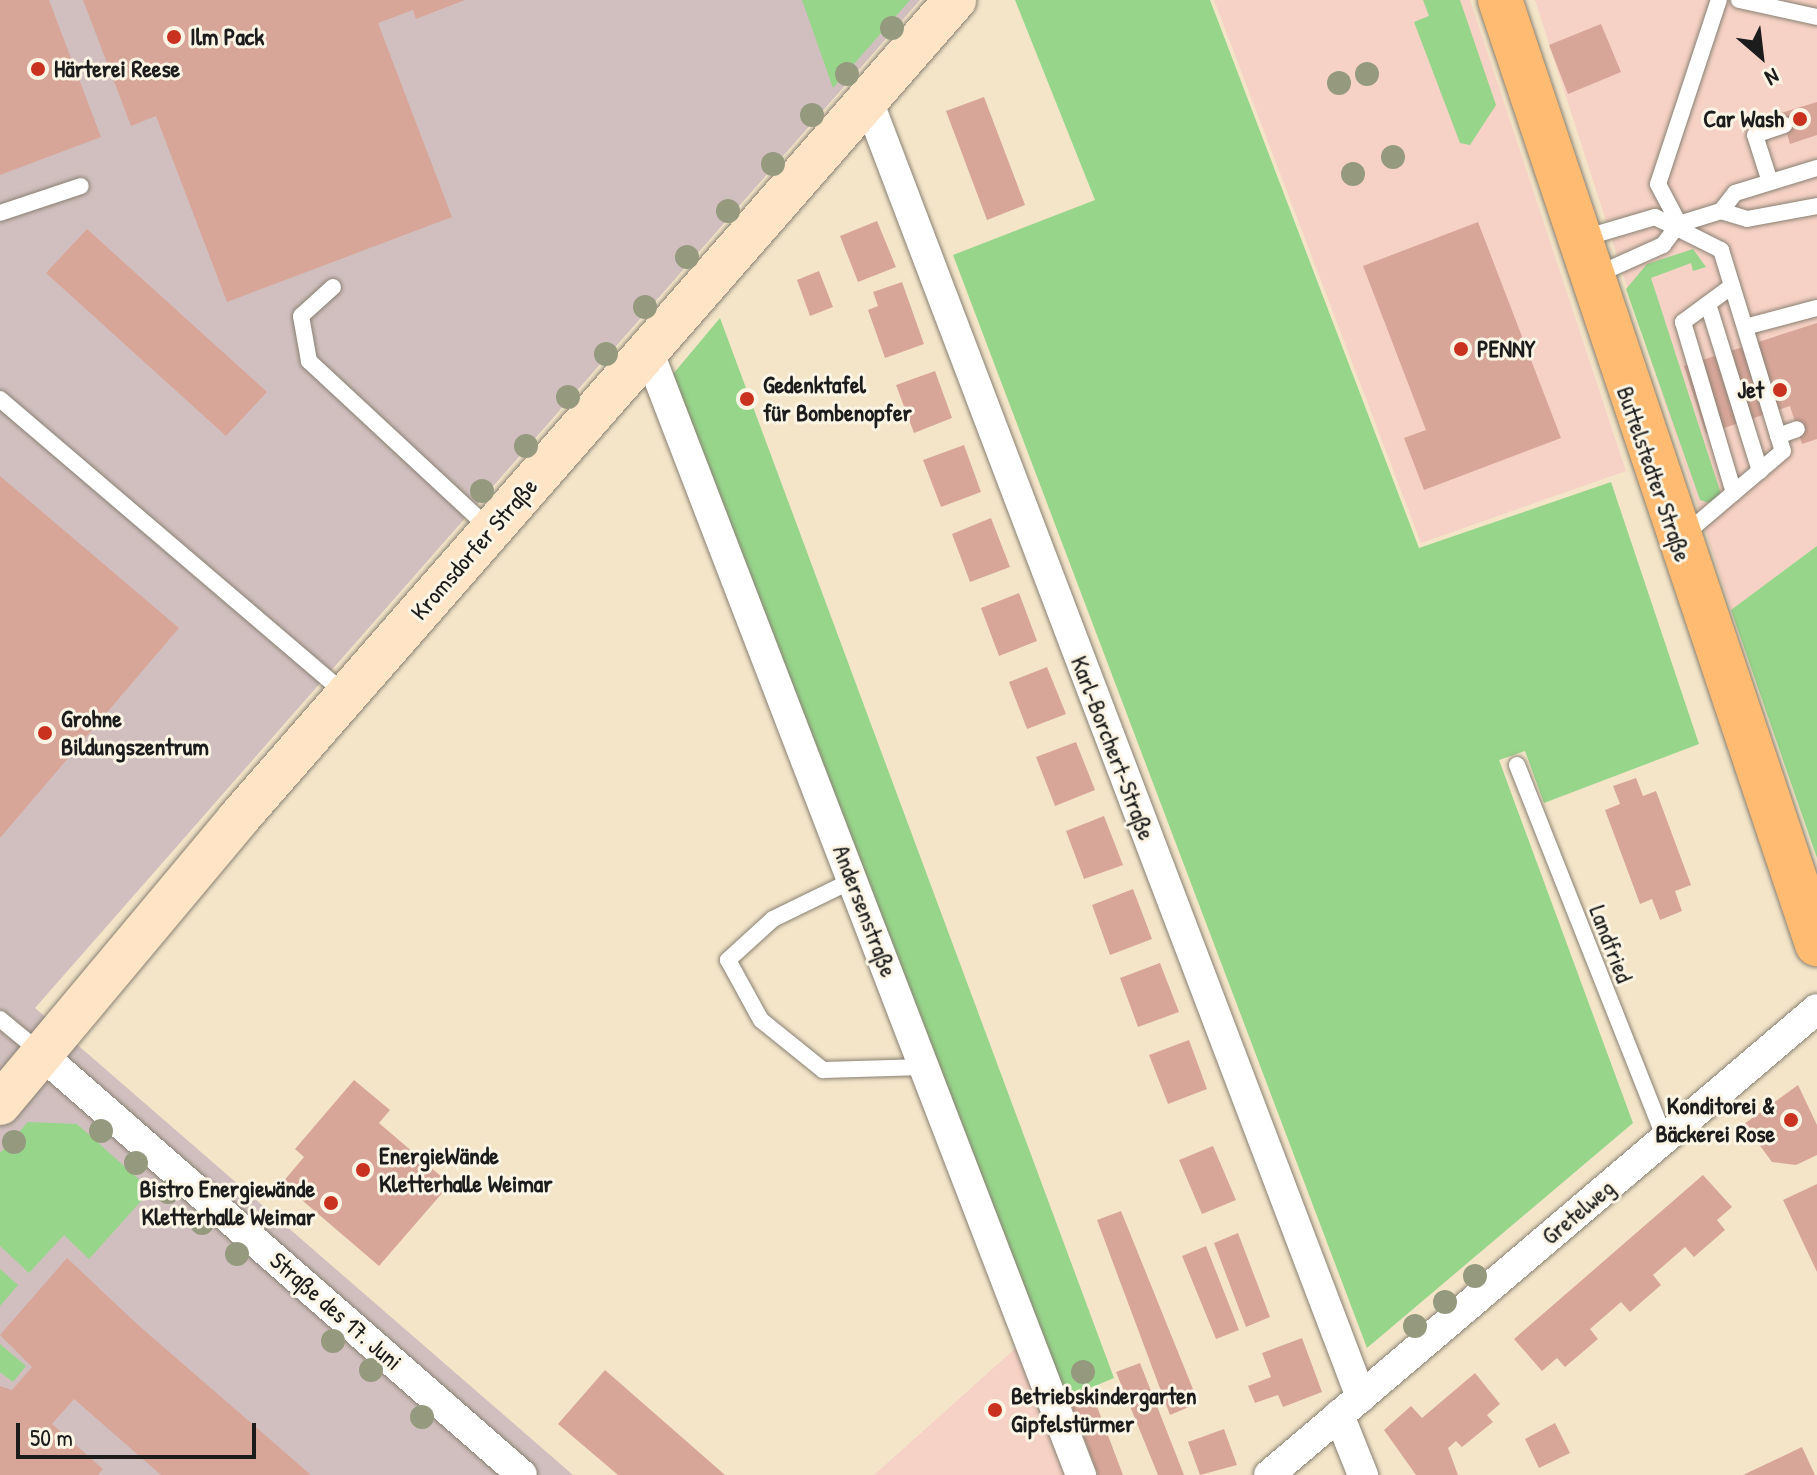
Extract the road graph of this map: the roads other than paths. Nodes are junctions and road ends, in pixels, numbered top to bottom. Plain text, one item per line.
1 (955, 0) edge
2 (1500, 0) edge
3 (1719, 0) edge
4 (1739, 0) edge
5 (1817, 17) edge
6 (867, 98) junction
7 (1784, 125) dead end
8 (1817, 168) edge
9 (1770, 182) junction
10 (81, 186) dead end
11 (1817, 206) edge
12 (1721, 211) junction
13 (0, 213) edge
14 (1679, 224) junction
15 (1583, 259) junction
16 (1732, 286) junction
17 (333, 287) dead end
18 (1708, 304) junction
19 (1817, 308) edge
20 (1745, 327) junction
21 (647, 348) junction
22 (0, 399) edge
23 (1797, 429) dead end
24 (1778, 436) junction
25 (1760, 471) junction
26 (1734, 493) junction
27 (491, 530) junction
28 (1677, 541) junction
29 (347, 695) junction
30 (1517, 765) dead end
31 (853, 880) junction
32 (1817, 944) edge
33 (1817, 1009) edge
34 (0, 1019) edge
35 (41, 1054) junction
36 (925, 1067) junction
37 (0, 1104) edge
38 (1665, 1138) junction
39 (1350, 1406) junction
40 (522, 1475) edge
41 (1081, 1475) edge
42 (1269, 1475) edge
43 (1363, 1475) edge

1 - 6 street, Kromsdorfer Straße
2 - 15 main road, Buttelstedter Straße
3 - 14 lane
4 - 5 lane
6 - 21 street, Kromsdorfer Straße
6 - 39 street, Karl-Borchert-Straße
7 - 9 lane
8 - 9 lane
9 - 12 lane
10 - 13 lane
11 - 12 lane
12 - 14 lane
14 - 15 lane
14 - 15 lane
14 - 16 lane
15 - 28 main road, Buttelstedter Straße
16 - 18 lane
16 - 20 lane
17 - 27 lane
18 - 25 lane
18 - 26 lane
19 - 20 lane
20 - 24 lane
21 - 27 street, Kromsdorfer Straße
21 - 31 street, Andersenstraße
22 - 29 lane
23 - 24 lane
24 - 25 lane
25 - 26 lane
26 - 28 lane
27 - 29 street, Kromsdorfer Straße
28 - 32 main road, Buttelstedter Straße
29 - 35 street, Kromsdorfer Straße
30 - 38 lane, Landfried
31 - 36 street, Andersenstraße
31 - 36 lane
33 - 38 street, Gretelweg
34 - 35 lane
35 - 37 street, Kromsdorfer Straße
35 - 40 street, Straße des 17. Juni
36 - 41 street, Andersenstraße
38 - 39 street, Gretelweg
39 - 42 street
39 - 43 street, Karl-Borchert-Straße

